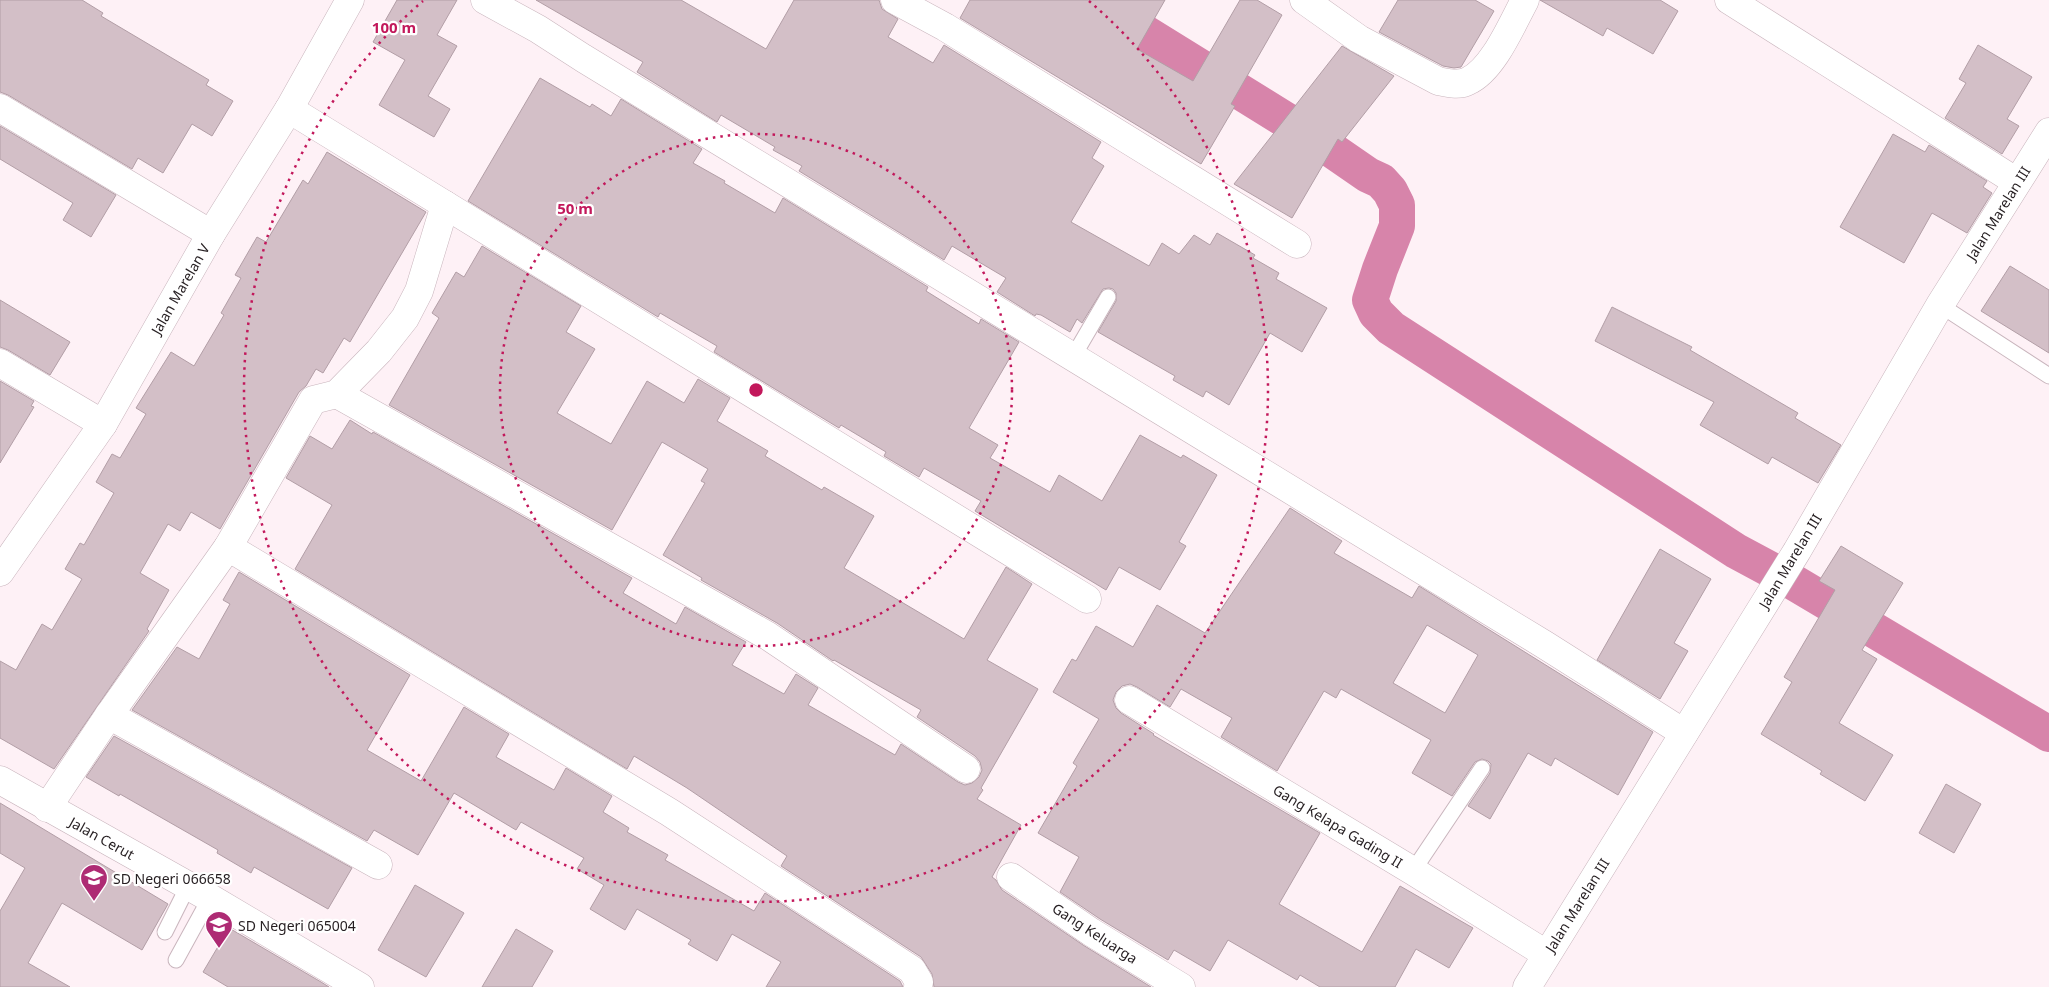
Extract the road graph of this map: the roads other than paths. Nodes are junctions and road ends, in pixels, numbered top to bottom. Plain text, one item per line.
1 (350, 0) edge
2 (484, 0) edge
3 (895, 0) edge
4 (1304, 0) edge
5 (1525, 0) edge
6 (1729, 0) edge
7 (0, 108) edge
8 (289, 109) junction
9 (2049, 132) edge
10 (2017, 182) junction
11 (445, 204) junction
12 (211, 234) junction
13 (1297, 244) dead end
14 (1108, 297) dead end
15 (1940, 305) junction
16 (1073, 357) junction
17 (0, 363) edge
18 (2049, 376) edge
19 (336, 394) junction
20 (103, 424) junction
21 (228, 547) junction
22 (0, 572) edge
23 (1087, 599) dead end
24 (1128, 700) dead end
25 (109, 715) junction
26 (1684, 733) junction
27 (1482, 768) dead end
28 (966, 769) dead end
29 (0, 780) edge
30 (48, 808) junction
31 (378, 864) dead end
32 (1413, 870) junction
33 (1011, 877) dead end
34 (199, 892) junction
35 (165, 932) dead end
36 (1546, 954) junction
37 (176, 960) dead end
38 (915, 979) edge
39 (360, 987) edge
40 (1181, 987) edge
41 (1527, 987) edge

1 - 8 street, Jalan Marelan V
2 - 16 street
3 - 13 street
4 - 5 street
6 - 10 street
7 - 12 street
8 - 11 street
8 - 12 street, Jalan Marelan V
9 - 10 street, Jalan Marelan III
10 - 15 street, Jalan Marelan III
11 - 19 street
11 - 23 street
12 - 20 street, Jalan Marelan V
14 - 16 lane
15 - 18 lane
15 - 26 street, Jalan Marelan III
16 - 26 street
17 - 20 street
19 - 21 street
19 - 28 street
20 - 22 street, Jalan Marelan V
21 - 25 street
21 - 38 street
24 - 32 street, Gang Kelapa Gading II
25 - 30 street
25 - 31 street
26 - 36 street, Jalan Marelan III
27 - 32 lane
29 - 30 street, Jalan Cerut
30 - 34 street, Jalan Cerut
32 - 36 street, Gang Kelapa Gading II
33 - 40 street, Gang Keluarga
34 - 35 lane
34 - 37 lane
34 - 39 street, Jalan Cerut
36 - 41 street, Jalan Marelan III

